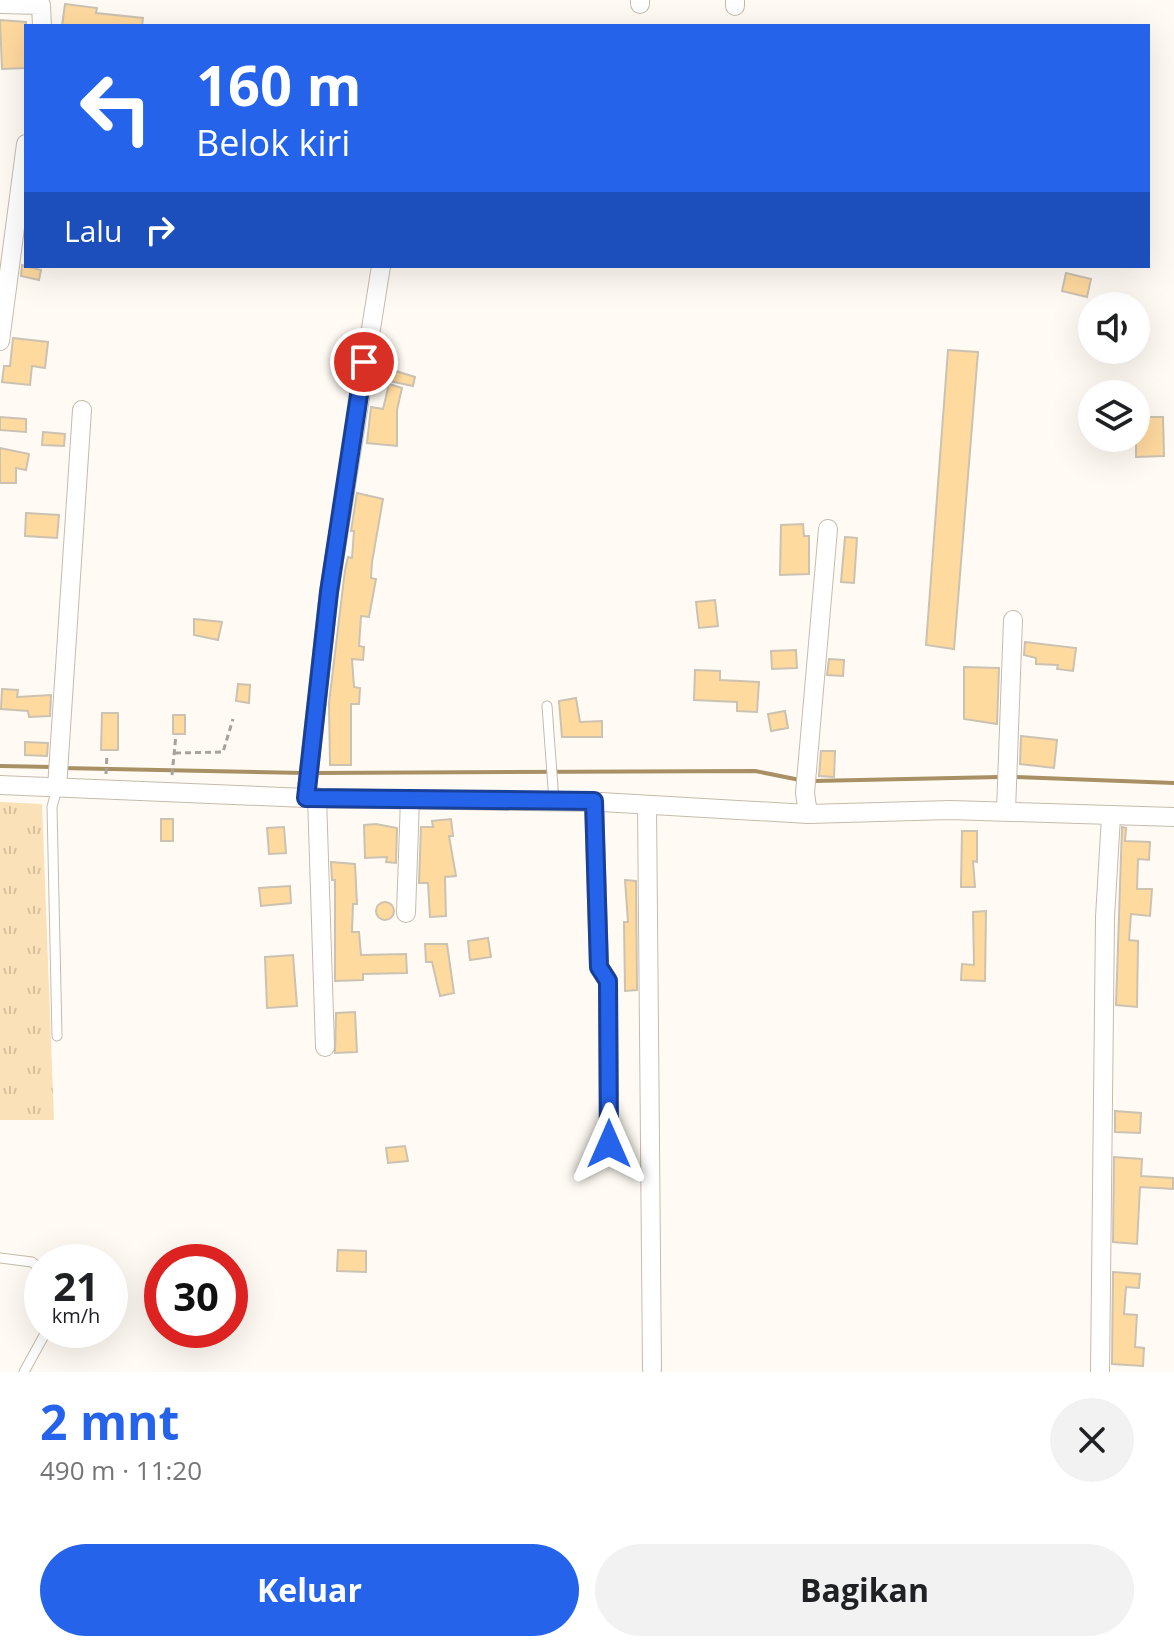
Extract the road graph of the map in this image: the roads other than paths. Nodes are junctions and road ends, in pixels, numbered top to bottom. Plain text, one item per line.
1 (0, 4) edge
2 (42, 24) edge
3 (24, 159) edge
4 (381, 268) edge
5 (0, 341) edge
6 (82, 410) dead end
7 (828, 529) dead end
8 (1013, 620) dead end
9 (547, 706) dead end
10 (58, 783) junction
11 (0, 785) edge
12 (310, 786) junction
13 (410, 799) junction
14 (554, 801) junction
15 (594, 801) junction
16 (1005, 802) junction
17 (647, 805) junction
18 (808, 814) junction
19 (1111, 817) junction
20 (1174, 817) edge
21 (406, 913) dead end
22 (57, 1036) dead end
23 (325, 1047) dead end
24 (609, 1144) dead end
25 (0, 1258) edge
26 (24, 1261) edge
27 (37, 1348) edge
28 (652, 1369) dead end
29 (24, 1372) edge
30 (1100, 1372) edge

1 - 2 street
3 - 5 street
4 - 12 street
6 - 10 street
7 - 18 street
8 - 16 street
9 - 14 lane
10 - 11 street
10 - 12 street
10 - 22 lane
12 - 13 street
12 - 23 street
13 - 14 street
13 - 21 street
14 - 15 street
15 - 17 street
15 - 24 street
16 - 18 street
16 - 19 street
17 - 18 street
17 - 28 street
19 - 20 street
19 - 30 street
25 - 26 lane
27 - 29 lane

